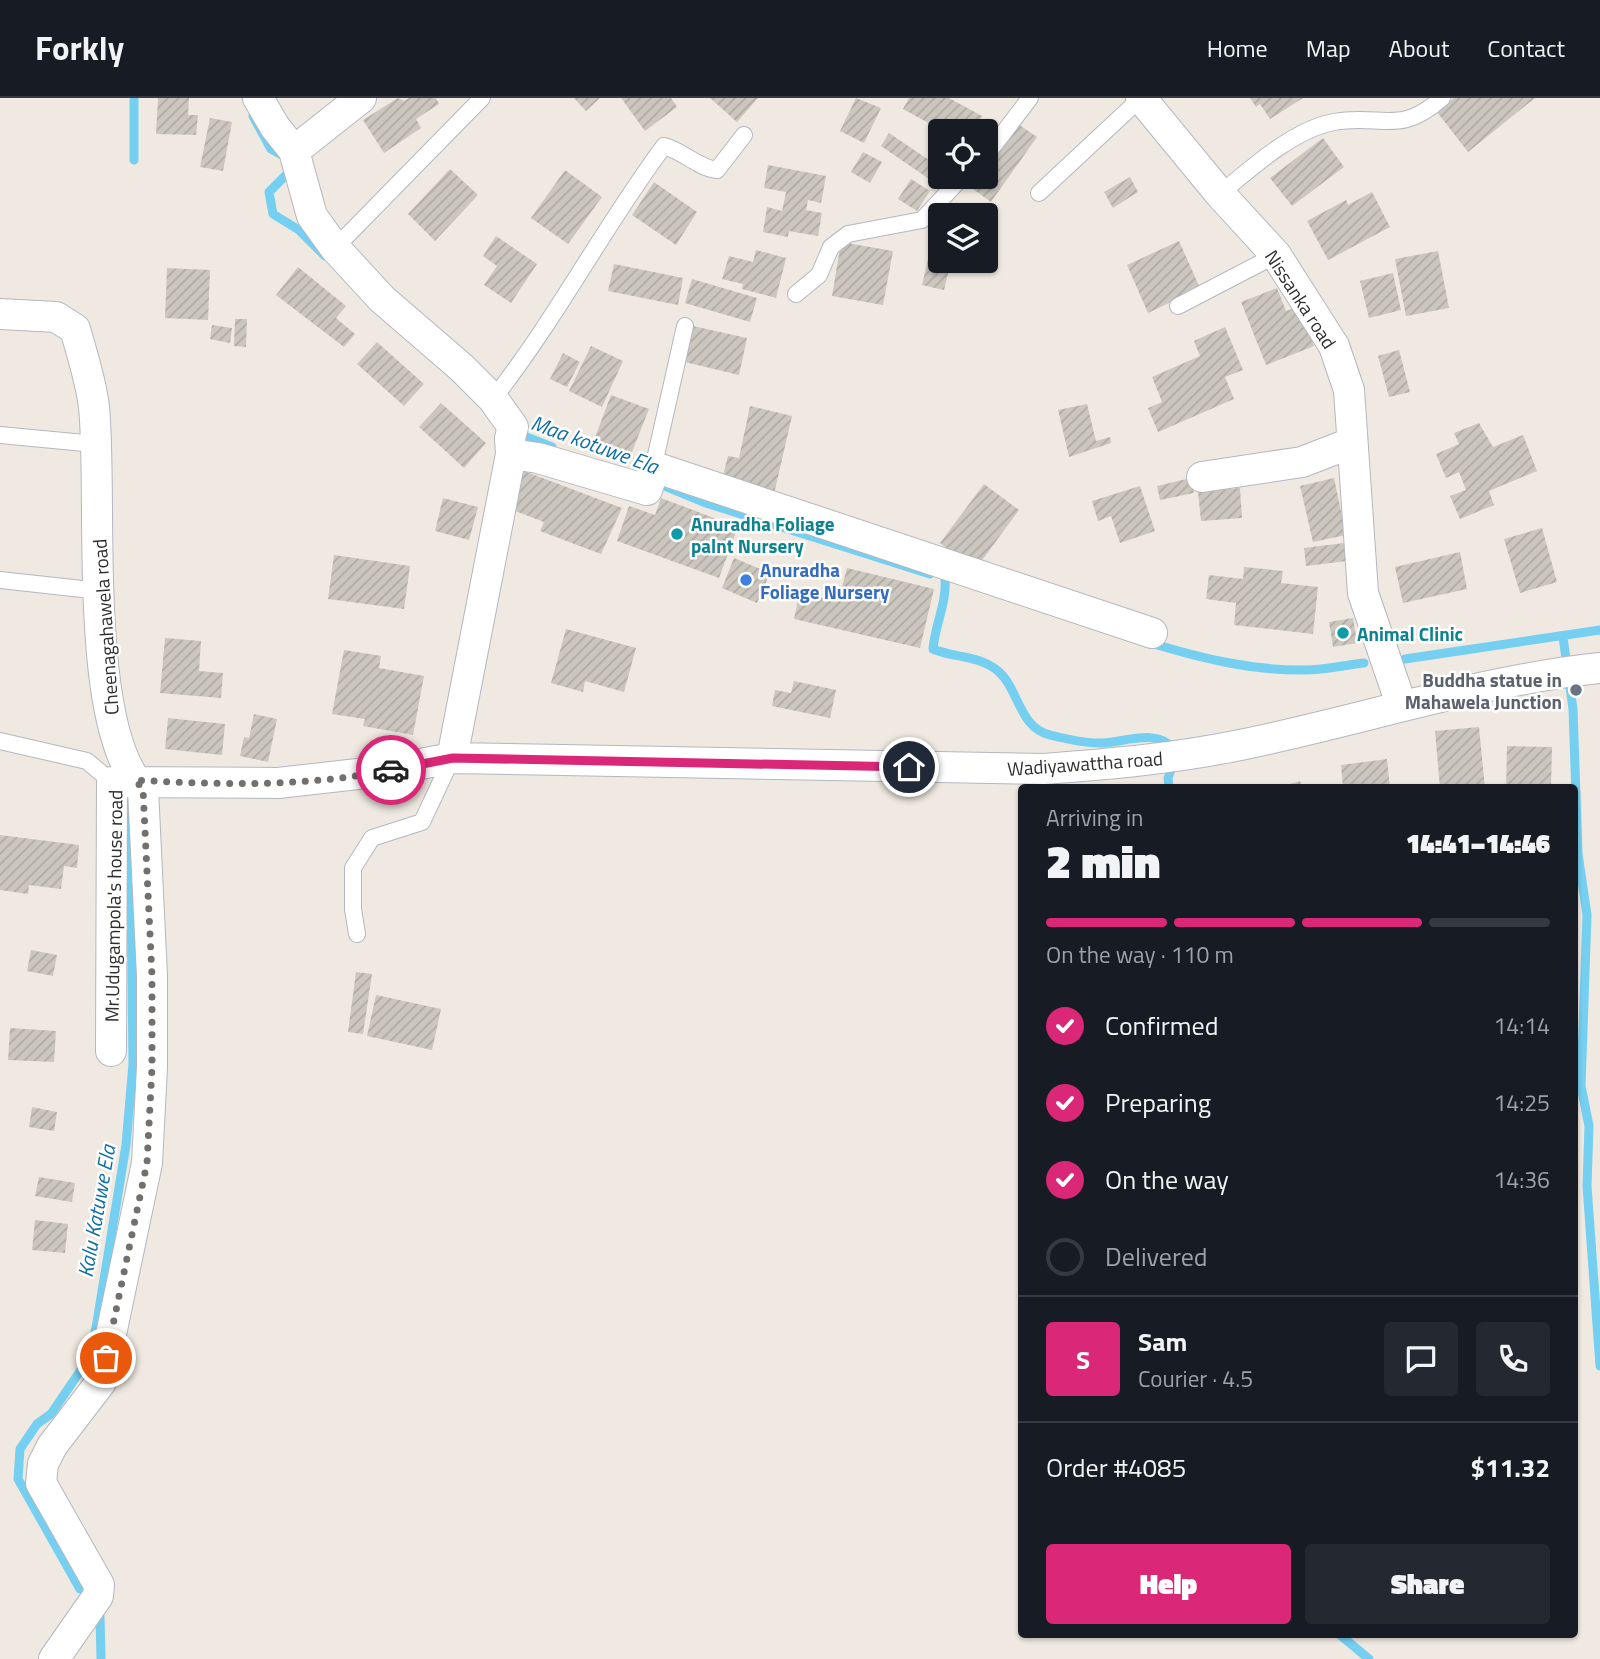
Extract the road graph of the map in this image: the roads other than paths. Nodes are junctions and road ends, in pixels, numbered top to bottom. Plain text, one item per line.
1 (258, 98) edge
2 (361, 98) edge
3 (482, 98) edge
4 (1030, 98) edge
5 (1141, 98) edge
6 (1442, 98) edge
7 (744, 135) dead end
8 (998, 139) edge
9 (294, 151) junction
10 (951, 189) edge
11 (1039, 194) dead end
12 (1220, 194) junction
13 (335, 248) junction
14 (1276, 255) junction
15 (796, 294) dead end
16 (1178, 306) dead end
17 (0, 314) edge
18 (685, 326) dead end
19 (493, 399) junction
20 (0, 435) edge
21 (511, 440) junction
22 (1351, 443) junction
23 (95, 444) junction
24 (651, 477) junction
25 (1202, 477) dead end
26 (0, 580) edge
27 (100, 591) junction
28 (1152, 633) dead end
29 (1591, 669) edge
30 (1401, 704) junction
31 (0, 741) edge
32 (453, 758) junction
33 (123, 781) junction
34 (357, 934) dead end
35 (111, 1051) dead end
36 (54, 1659) edge

1 - 9 street
2 - 9 street
3 - 13 lane
4 - 8 lane
5 - 11 lane
5 - 12 street, Nissanka road
6 - 12 lane
7 - 19 lane
9 - 13 street
10 - 15 lane
12 - 14 street, Nissanka road
13 - 19 street
14 - 16 lane
14 - 22 street, Nissanka road
17 - 23 street, Cheenagahawela road
18 - 24 lane
19 - 21 street
20 - 23 lane
21 - 24 street
21 - 32 street
22 - 25 street
22 - 30 street, Nissanka road
23 - 27 street, Cheenagahawela road
24 - 28 street
26 - 27 lane
27 - 33 street, Cheenagahawela road
29 - 30 street, Wadiyawattha road
30 - 32 street, Wadiyawattha road
31 - 33 lane
32 - 33 street, Wadiyawattha road
32 - 34 lane
33 - 35 street, Mr.Udugampola's house road
33 - 36 street, Cheenagahawela road

